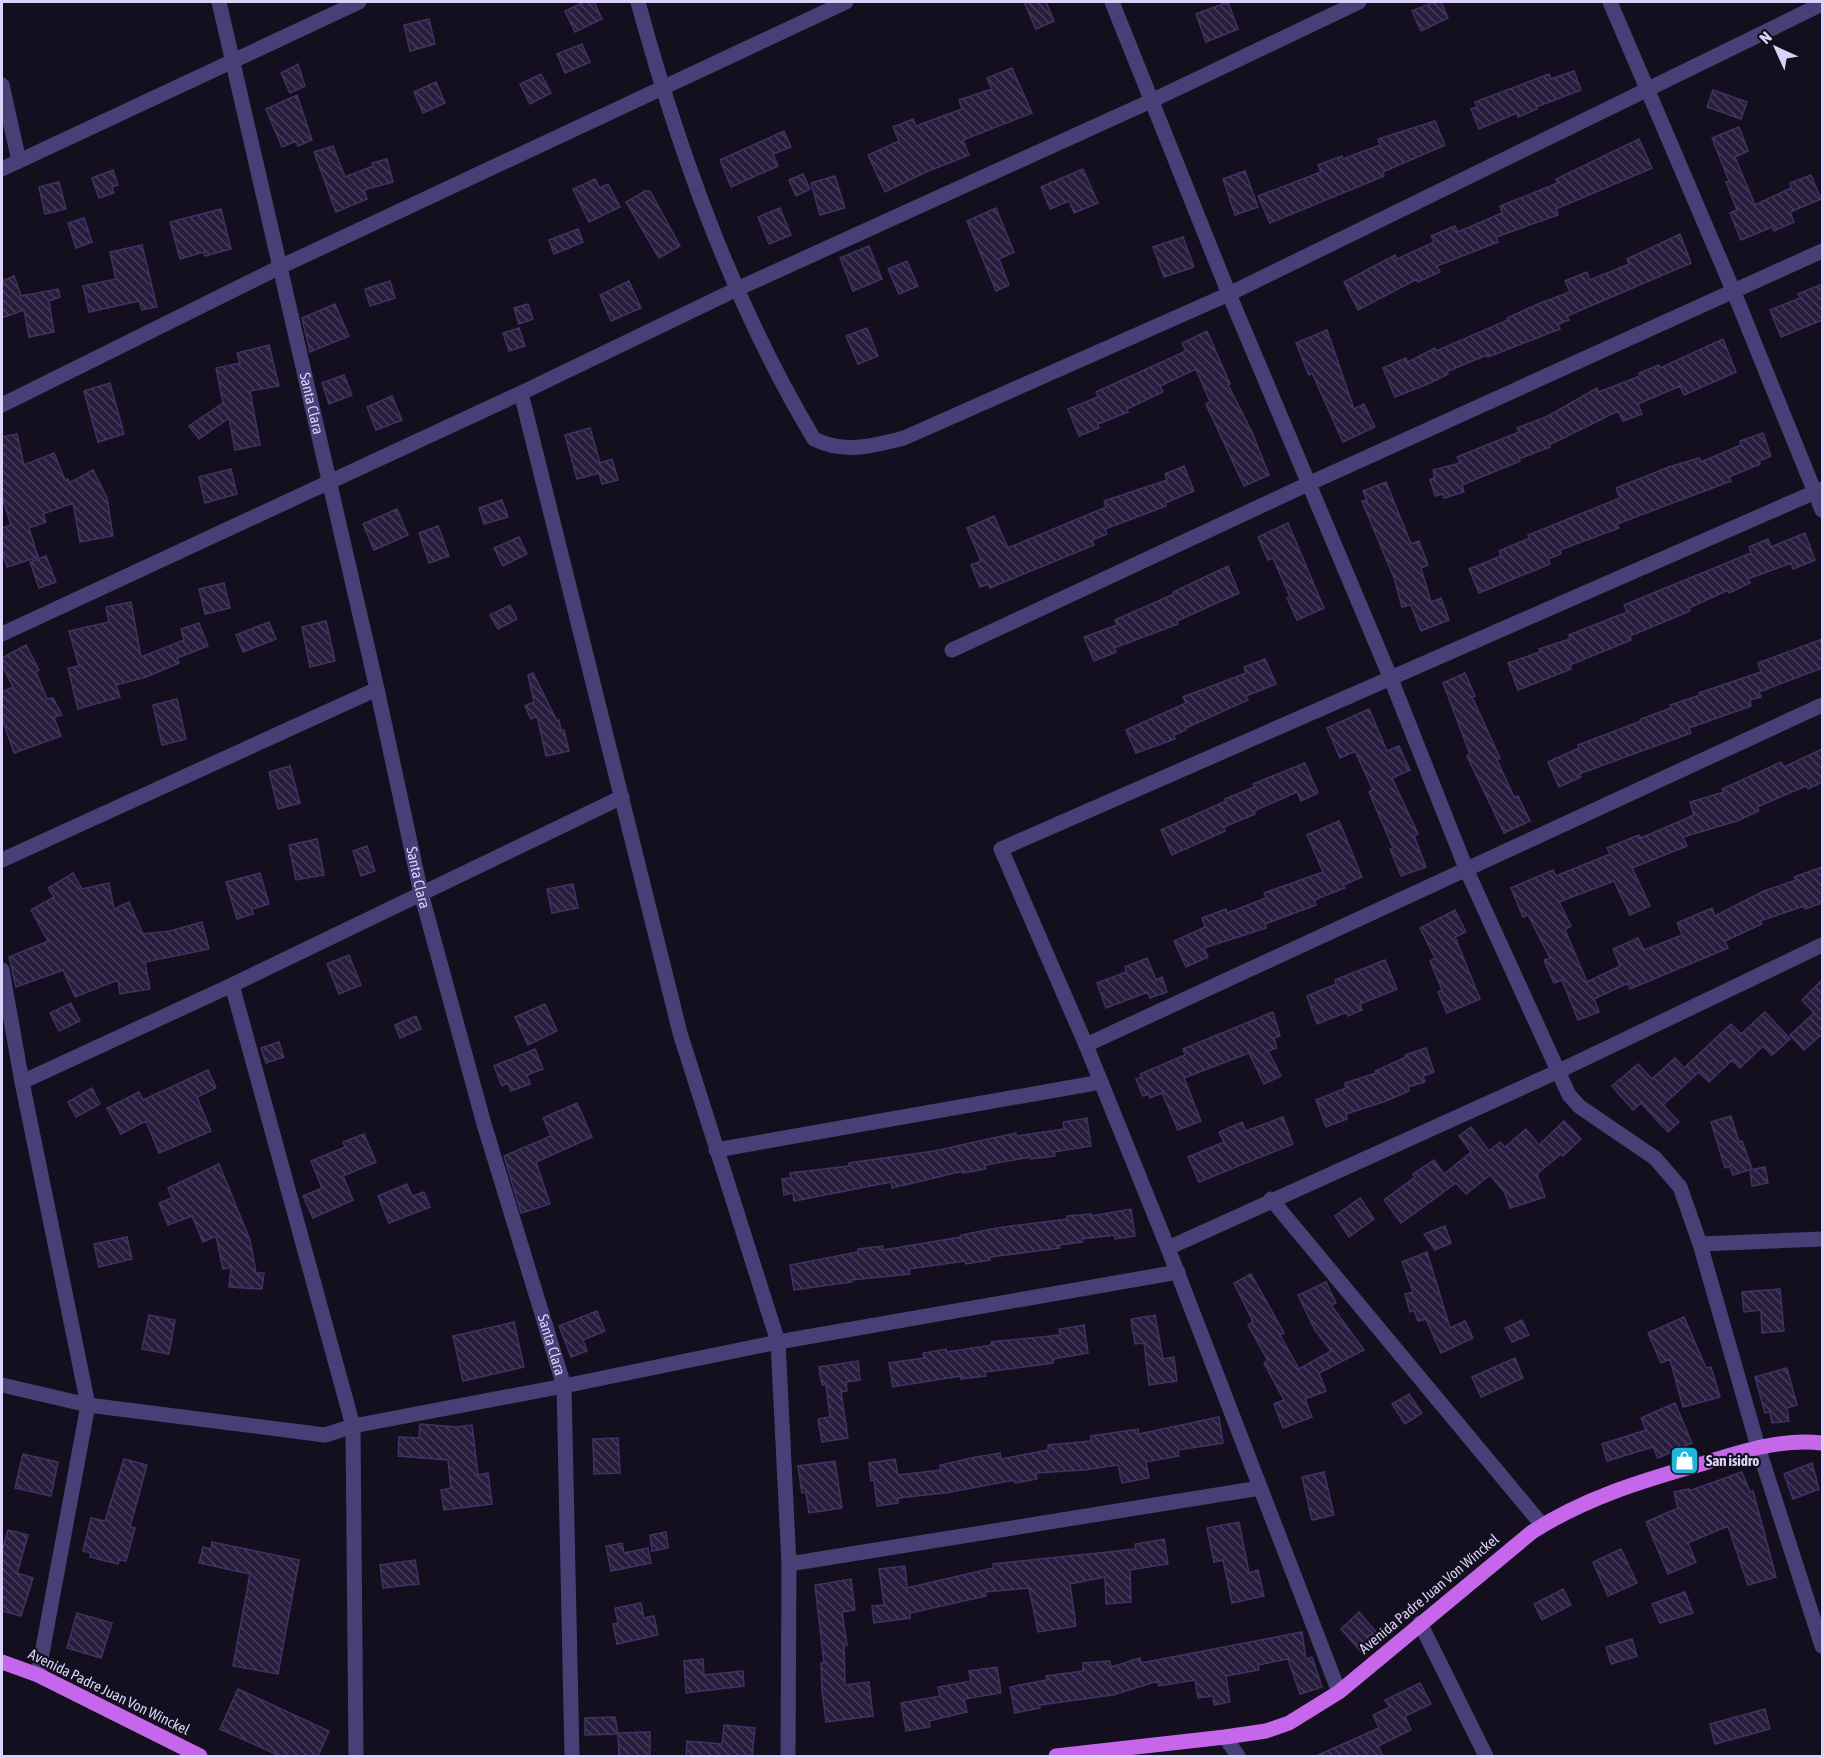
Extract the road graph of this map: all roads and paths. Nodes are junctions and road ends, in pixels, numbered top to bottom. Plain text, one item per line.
1 (219, 2) edge
2 (359, 2) edge
3 (638, 2) edge
4 (846, 2) edge
5 (1112, 2) edge
6 (1359, 2) edge
7 (1610, 2) edge
8 (1822, 3) edge
9 (234, 62) junction
10 (2, 85) edge
11 (1647, 89) junction
12 (662, 90) junction
13 (1153, 100) junction
14 (19, 161) junction
15 (2, 169) edge
16 (1822, 251) edge
17 (280, 267) junction
18 (737, 289) junction
19 (1733, 290) junction
20 (1229, 294) junction
21 (522, 393) junction
22 (2, 405) edge
23 (328, 483) junction
24 (1308, 484) junction
25 (1819, 491) edge
26 (1822, 510) edge
27 (2, 634) edge
28 (952, 650) dead end
29 (1391, 679) junction
30 (377, 689) junction
31 (1822, 705) edge
32 (622, 797) junction
33 (2, 860) edge
34 (1467, 871) junction
35 (421, 893) junction
36 (1822, 945) edge
37 (2, 970) edge
38 (232, 985) junction
39 (1086, 1045) junction
40 (1559, 1071) junction
41 (22, 1082) junction
42 (1101, 1082) junction
43 (716, 1150) junction
44 (1271, 1199) junction
45 (1822, 1239) edge
46 (1700, 1244) junction
47 (1168, 1248) junction
48 (1178, 1272) junction
49 (778, 1342) junction
50 (2, 1385) edge
51 (564, 1386) junction
52 (88, 1405) junction
53 (352, 1426) junction
54 (1822, 1443) edge
55 (1758, 1447) junction
56 (1260, 1488) junction
57 (1542, 1526) junction
58 (789, 1564) junction
59 (1420, 1623) junction
60 (1822, 1646) edge
61 (2, 1662) edge
62 (38, 1675) junction
63 (1339, 1692) junction
64 (1224, 1737) junction
65 (200, 1756) edge
66 (356, 1756) edge
67 (572, 1756) edge
68 (789, 1756) edge
69 (1056, 1756) edge
70 (1238, 1756) edge
71 (1486, 1756) edge

1 - 9 street, Santa Clara
2 - 9 street
3 - 12 street
4 - 12 street
5 - 13 street
6 - 13 street
7 - 11 street
8 - 11 street
9 - 14 street
9 - 17 street, Santa Clara
10 - 14 street
11 - 19 street
11 - 20 street
12 - 17 street
12 - 18 street
13 - 18 street
13 - 20 street
14 - 15 street
16 - 19 street
17 - 22 street
17 - 23 street, Santa Clara
18 - 20 street
18 - 21 street
19 - 24 street
19 - 25 street
20 - 24 street
21 - 23 street
21 - 32 street
23 - 27 street
23 - 30 street, Santa Clara
24 - 28 street
24 - 29 street
25 - 26 street
25 - 29 street
29 - 34 street
29 - 39 street
30 - 33 street
30 - 35 street, Santa Clara
31 - 34 street
32 - 35 street
32 - 43 street
34 - 39 street
34 - 40 street
35 - 38 street
35 - 51 street, Santa Clara
36 - 40 street
37 - 41 street
38 - 41 street
38 - 53 street
39 - 42 street
40 - 44 street
40 - 46 street
41 - 52 street
42 - 43 street
42 - 47 street
43 - 49 street
44 - 47 street
44 - 57 street
45 - 46 street
46 - 55 street
47 - 48 street
48 - 49 street
48 - 56 street
49 - 51 street
49 - 58 street
50 - 52 street
51 - 53 street
51 - 67 street, Santa Clara
52 - 53 street
52 - 62 street
53 - 66 street
54 - 55 main road, Avenida Padre Juan Von Winckel
55 - 57 main road, Avenida Padre Juan Von Winckel
55 - 60 street
56 - 58 street
56 - 63 street
57 - 59 main road, Avenida Padre Juan Von Winckel
58 - 68 street
59 - 63 main road, Avenida Padre Juan Von Winckel
59 - 71 street
61 - 62 main road, Avenida Padre Juan Von Winckel
62 - 65 main road, Avenida Padre Juan Von Winckel
63 - 64 main road, Avenida Padre Juan Von Winckel
64 - 69 main road, Avenida Padre Juan Von Winckel
64 - 70 street

